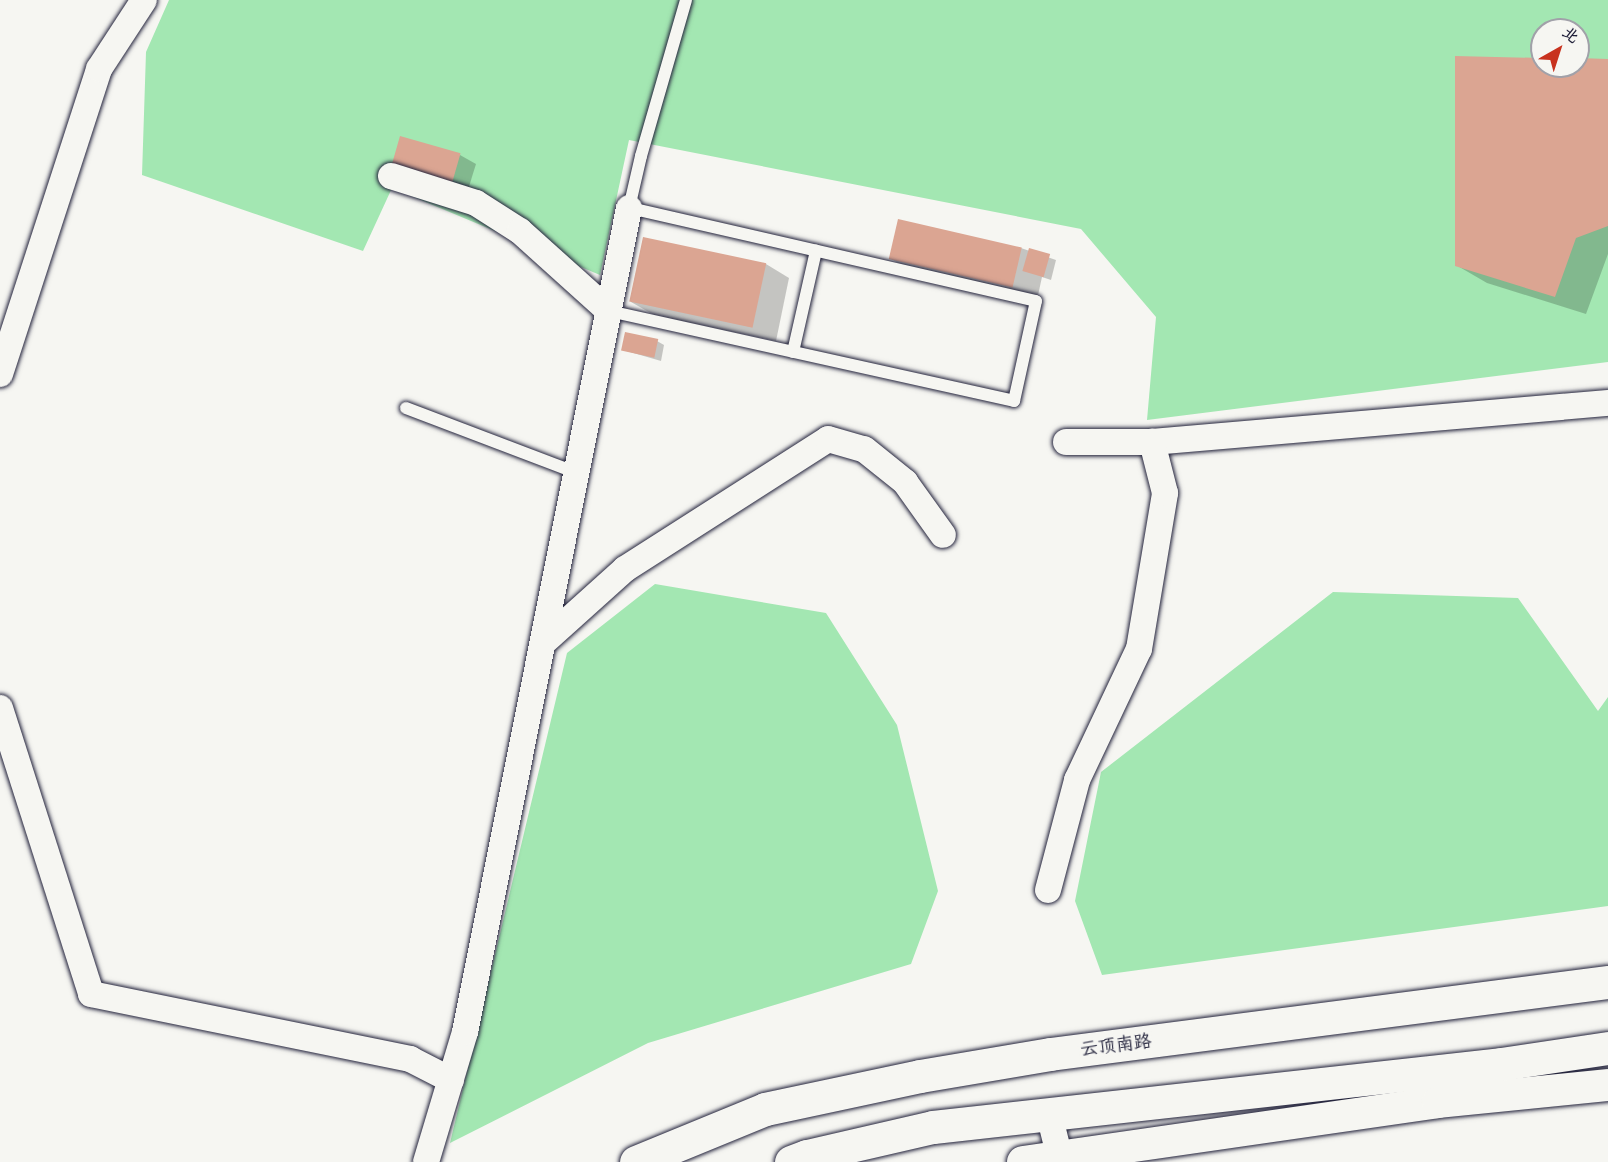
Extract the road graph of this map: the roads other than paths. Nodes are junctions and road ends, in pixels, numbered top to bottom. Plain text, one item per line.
1 (144, 0) edge
2 (686, 0) edge
3 (391, 176) dead end
4 (629, 208) junction
5 (816, 251) junction
6 (609, 311) junction
7 (793, 352) junction
8 (0, 374) edge
9 (1608, 403) edge
10 (406, 408) dead end
11 (1066, 442) dead end
12 (1152, 442) junction
13 (577, 473) junction
14 (943, 535) dead end
15 (544, 642) junction
16 (0, 708) edge
17 (1048, 890) dead end
18 (1608, 982) edge
19 (1608, 1048) edge
20 (451, 1080) junction
21 (1608, 1085) edge
22 (1049, 1114) junction
23 (1060, 1159) edge
24 (426, 1162) edge
25 (636, 1162) edge
26 (791, 1162) edge
27 (1023, 1162) edge

1 - 8 street
2 - 4 lane
3 - 6 street
4 - 5 lane
4 - 6 street
5 - 7 lane
5 - 7 lane
6 - 7 lane
6 - 13 street
9 - 12 street
10 - 13 lane
11 - 12 street
12 - 17 street
13 - 15 street
14 - 15 street
15 - 20 street
16 - 20 street
18 - 25 main road, 云顶南路
19 - 22 main road
20 - 24 street
21 - 23 street
22 - 23 street
22 - 26 main road
23 - 27 street

